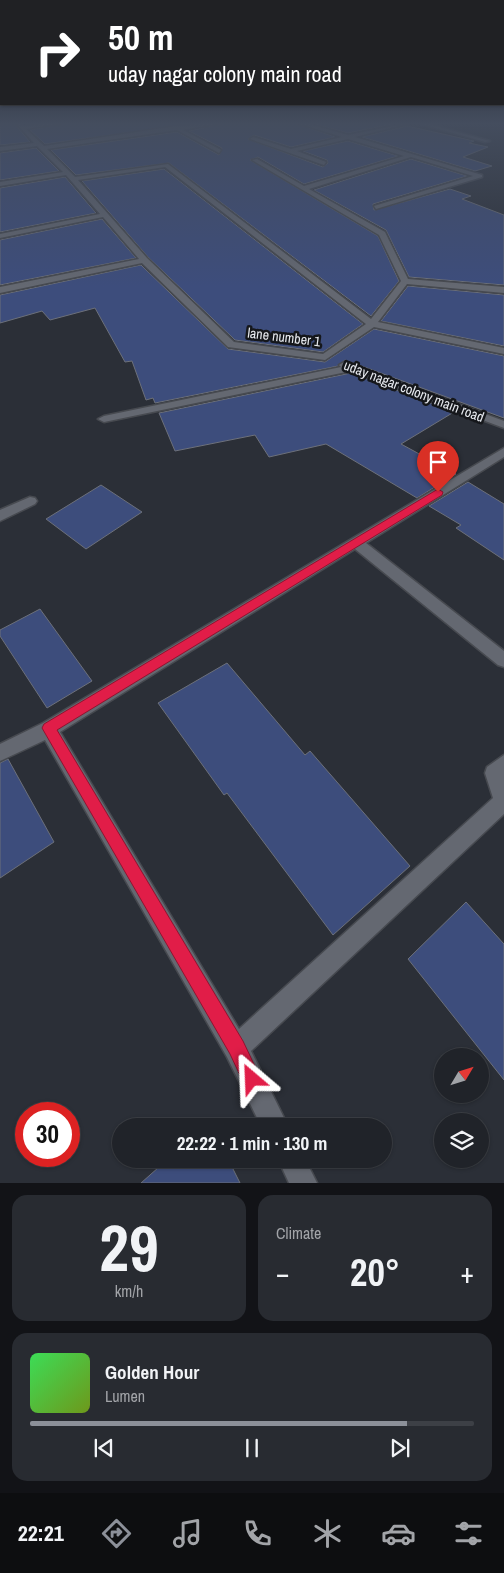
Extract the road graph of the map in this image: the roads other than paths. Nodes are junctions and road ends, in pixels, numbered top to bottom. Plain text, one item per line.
1 (59, 177) edge
2 (71, 177) edge
3 (182, 177) edge
4 (286, 177) edge
5 (340, 177) edge
6 (476, 177) edge
7 (0, 184) edge
8 (305, 188) junction
9 (376, 206) dead end
10 (103, 215) junction
11 (0, 236) edge
12 (144, 260) junction
13 (405, 281) junction
14 (0, 290) edge
15 (504, 290) edge
16 (372, 324) junction
17 (504, 351) edge
18 (325, 357) junction
19 (352, 368) junction
20 (104, 419) dead end
21 (504, 425) edge
22 (504, 452) edge
23 (30, 501) dead end
24 (0, 516) edge
25 (356, 542) junction
26 (504, 660) edge
27 (49, 728) junction
28 (0, 754) edge
29 (504, 764) edge
30 (504, 801) edge
31 (236, 1048) junction
32 (271, 1118) edge
33 (296, 1168) edge
34 (303, 1183) edge

1 - 7 street
2 - 10 street, lane number 1
3 - 16 street
4 - 8 street
5 - 8 street
6 - 9 street
8 - 13 street
10 - 11 street
10 - 12 street, lane number 1
12 - 14 street
12 - 18 street, lane number 1
13 - 15 street
13 - 16 street, lane number 1
16 - 17 street
16 - 18 street, lane number 1
18 - 19 street, uday nagar colony main road
19 - 20 street
19 - 21 street, uday nagar colony main road
22 - 25 street
23 - 24 street
25 - 26 street
25 - 27 street
27 - 28 street
27 - 31 street
29 - 30 street
30 - 31 street
31 - 32 street
33 - 34 street

